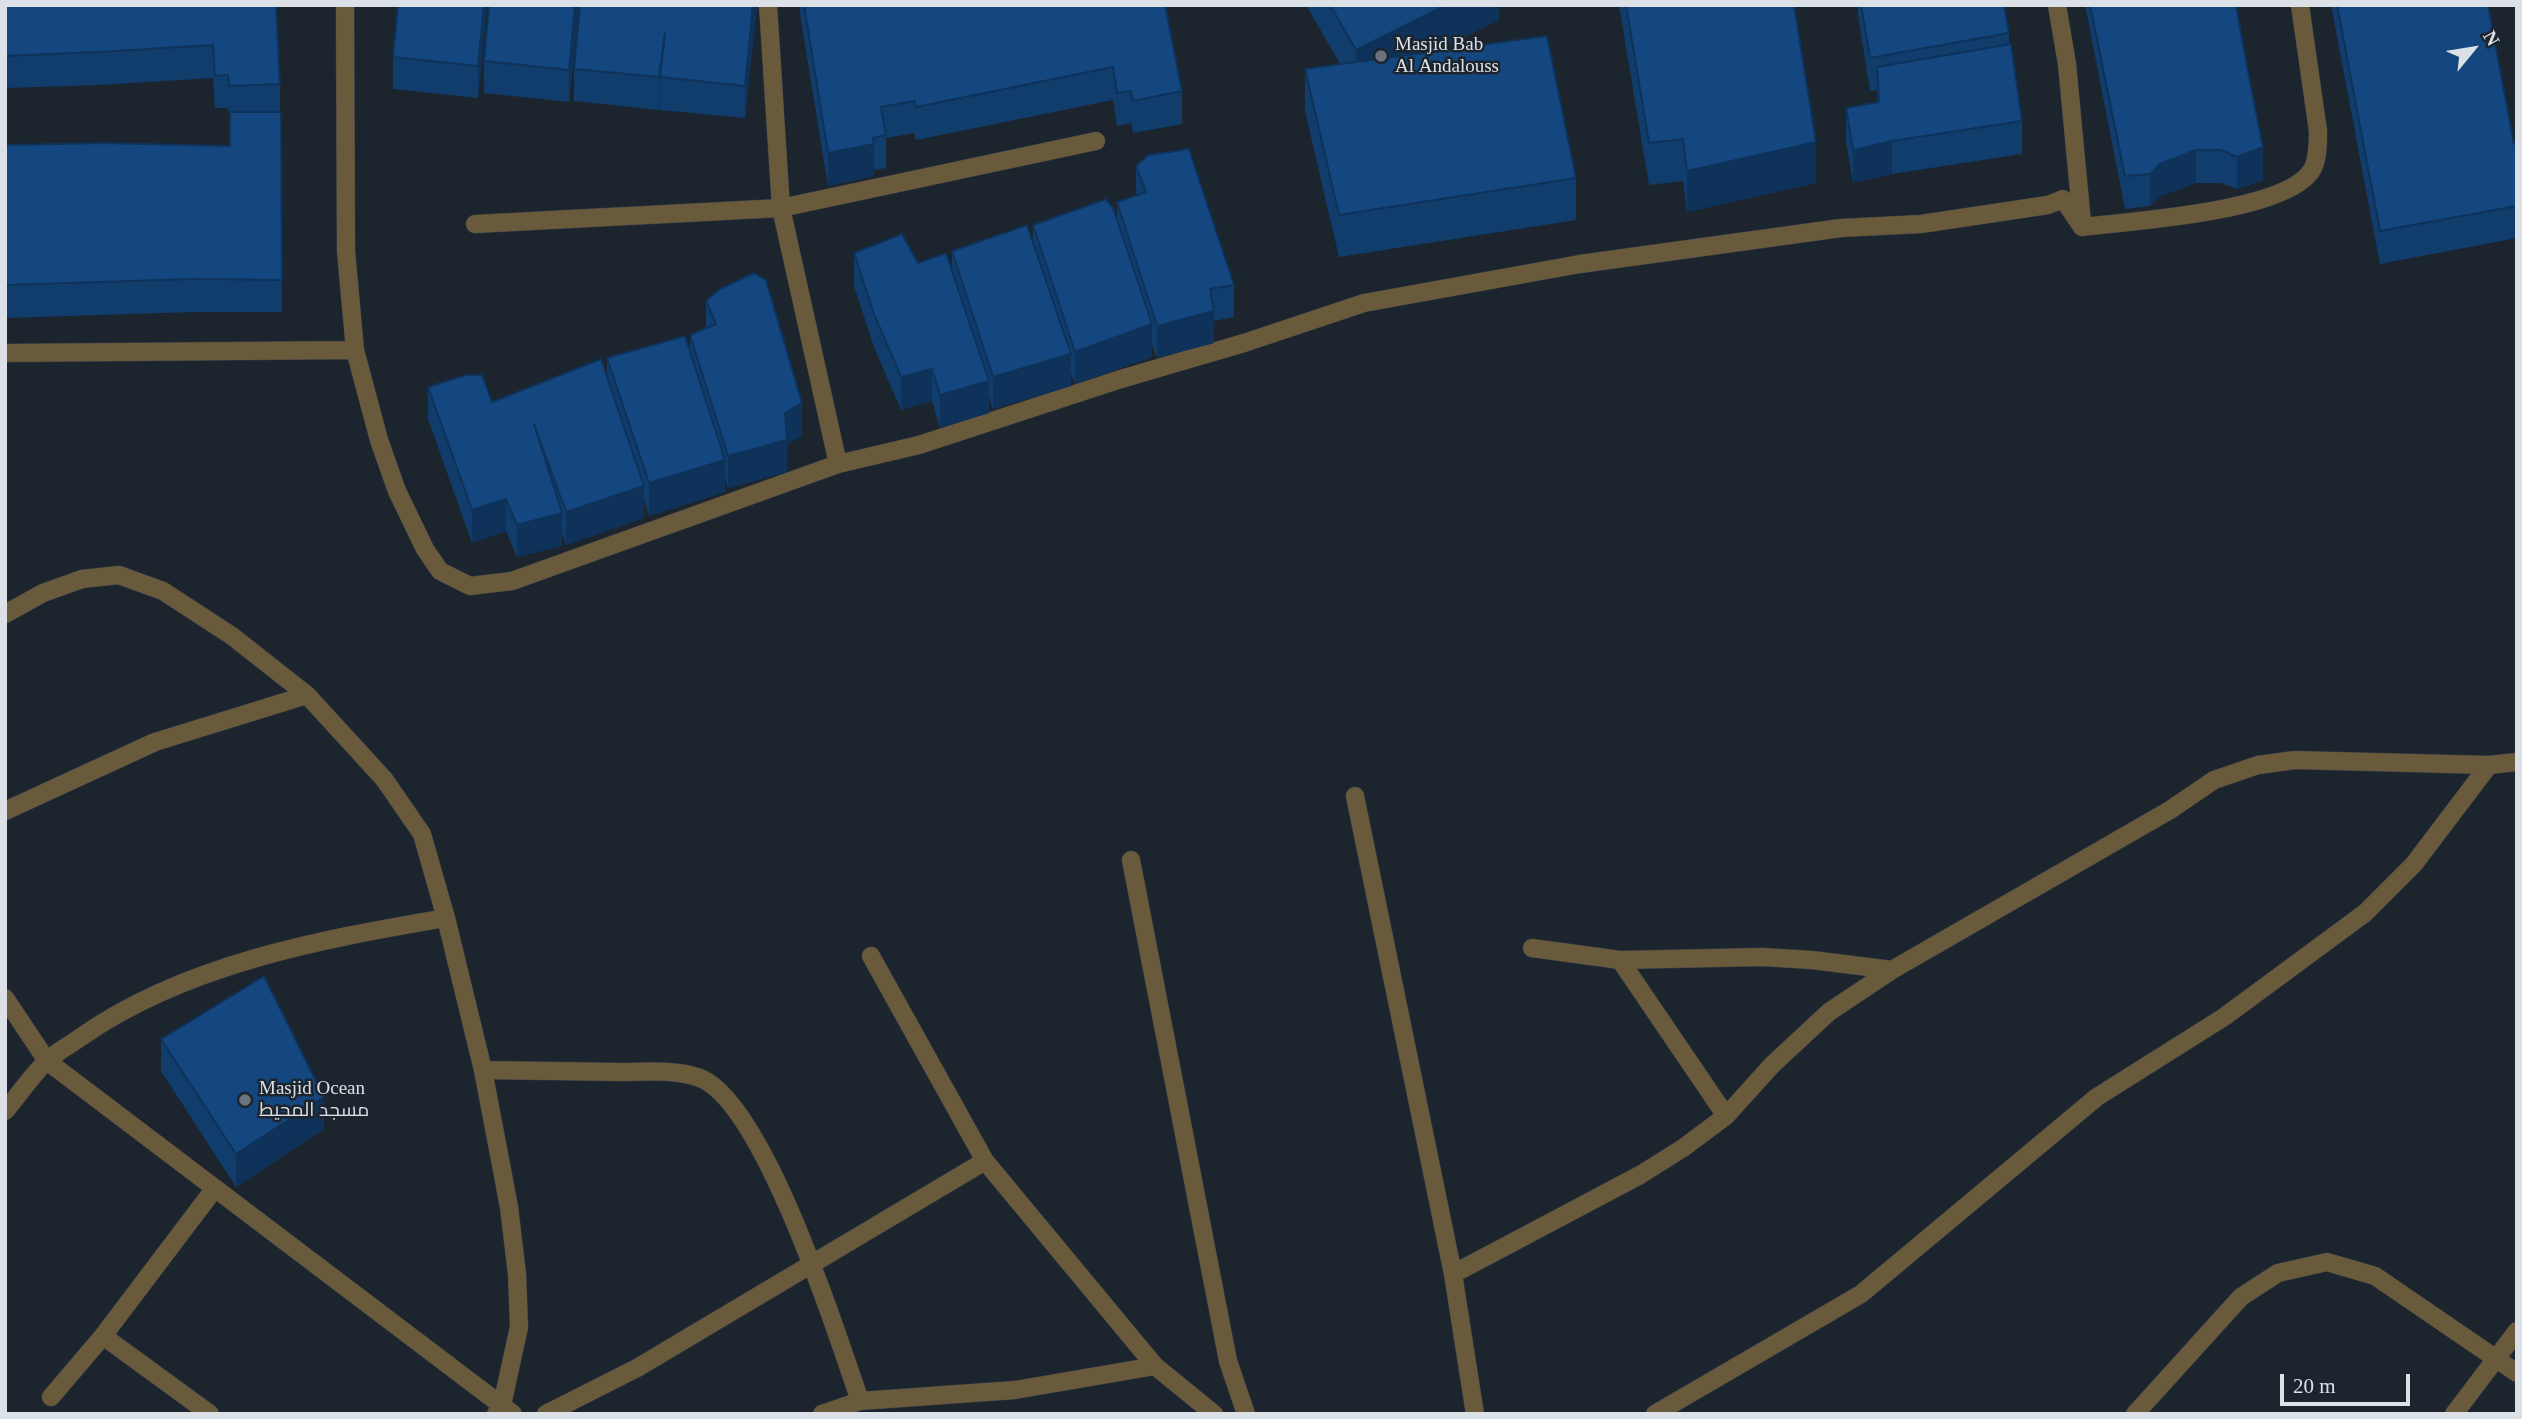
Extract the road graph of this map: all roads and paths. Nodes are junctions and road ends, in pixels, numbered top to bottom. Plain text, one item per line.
1 (345, 5) edge
2 (768, 5) edge
3 (2057, 5) edge
4 (2300, 5) edge
5 (1096, 141) dead end
6 (781, 208) junction
7 (475, 224) dead end
8 (2082, 227) junction
9 (355, 350) junction
10 (5, 352) edge
11 (838, 464) junction
12 (5, 614) edge
13 (307, 695) junction
14 (2517, 762) edge
15 (2489, 765) junction
16 (1355, 796) dead end
17 (5, 811) edge
18 (1131, 860) dead end
19 (446, 918) junction
20 (1532, 948) dead end
21 (872, 956) dead end
22 (1620, 960) junction
23 (1892, 970) junction
24 (5, 998) edge
25 (47, 1061) junction
26 (483, 1070) junction
27 (5, 1111) edge
28 (1726, 1116) junction
29 (985, 1161) junction
30 (215, 1188) junction
31 (813, 1263) junction
32 (1453, 1274) junction
33 (2517, 1331) edge
34 (103, 1336) junction
35 (2496, 1358) junction
36 (1155, 1366) junction
37 (2517, 1373) edge
38 (51, 1398) dead end
39 (860, 1401) junction
40 (503, 1411) edge
41 (210, 1414) edge
42 (546, 1414) edge
43 (822, 1414) edge
44 (1214, 1414) edge
45 (1246, 1414) edge
46 (1475, 1414) edge
47 (1655, 1414) edge
48 (2135, 1414) edge
49 (2454, 1414) edge

1 - 9 street
2 - 6 street
3 - 8 street
4 - 8 street
5 - 6 street
6 - 7 street
6 - 11 street
8 - 11 street
9 - 10 street
9 - 11 street
12 - 13 street
13 - 17 street
13 - 19 street
14 - 15 street
15 - 23 street
15 - 47 street
16 - 32 street
18 - 45 street
19 - 25 street
19 - 26 street
20 - 22 street
21 - 29 street
22 - 23 street
22 - 28 street
23 - 28 street
24 - 25 street
25 - 27 street
25 - 30 street
26 - 31 street
26 - 40 street
28 - 32 street
29 - 31 street
29 - 36 street
30 - 34 street
30 - 40 street
31 - 39 street
31 - 42 street
32 - 46 street
33 - 35 street
34 - 38 street
34 - 41 street
35 - 37 street
35 - 48 street
35 - 49 street
36 - 39 street
36 - 44 street
39 - 43 street

